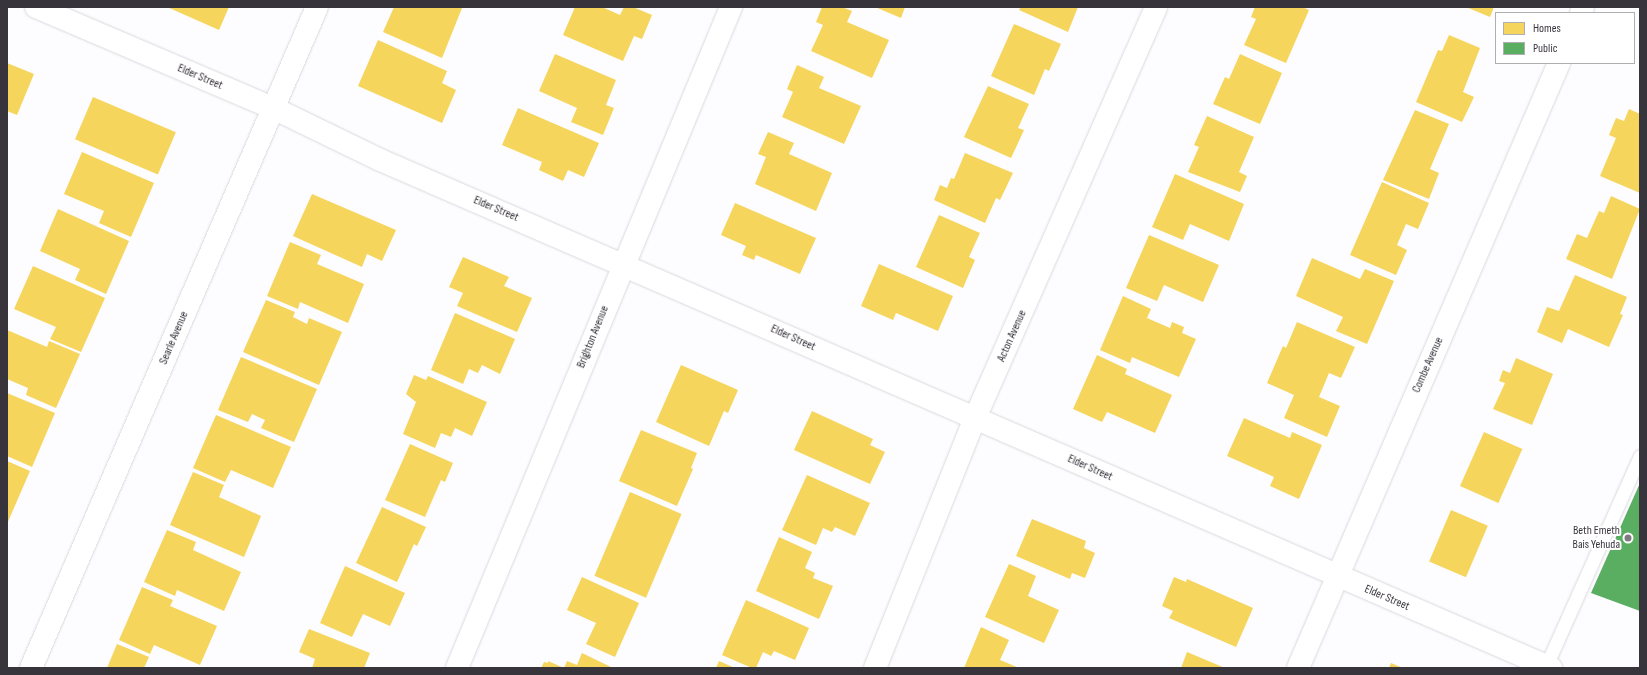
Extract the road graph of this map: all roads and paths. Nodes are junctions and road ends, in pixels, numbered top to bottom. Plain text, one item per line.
1 (36, 7) edge
2 (317, 7) edge
3 (731, 7) edge
4 (1156, 7) edge
5 (1559, 64) edge
6 (273, 108) junction
7 (624, 264) junction
8 (976, 418) junction
9 (1640, 456) edge
10 (1336, 576) junction
11 (1548, 667) edge
12 (31, 668) edge
13 (457, 668) edge
14 (875, 668) edge
15 (1298, 668) edge

1 - 6 street, Elder Street
2 - 6 street, Searle Avenue
3 - 7 street, Brighton Avenue
4 - 8 street, Acton Avenue
5 - 10 street, Combe Avenue
6 - 7 street, Elder Street
6 - 12 street, Searle Avenue
7 - 8 street, Elder Street
7 - 13 street, Brighton Avenue
8 - 10 street, Elder Street
8 - 14 street, Acton Avenue
9 - 11 lane
10 - 11 street, Elder Street
10 - 15 street, Combe Avenue

